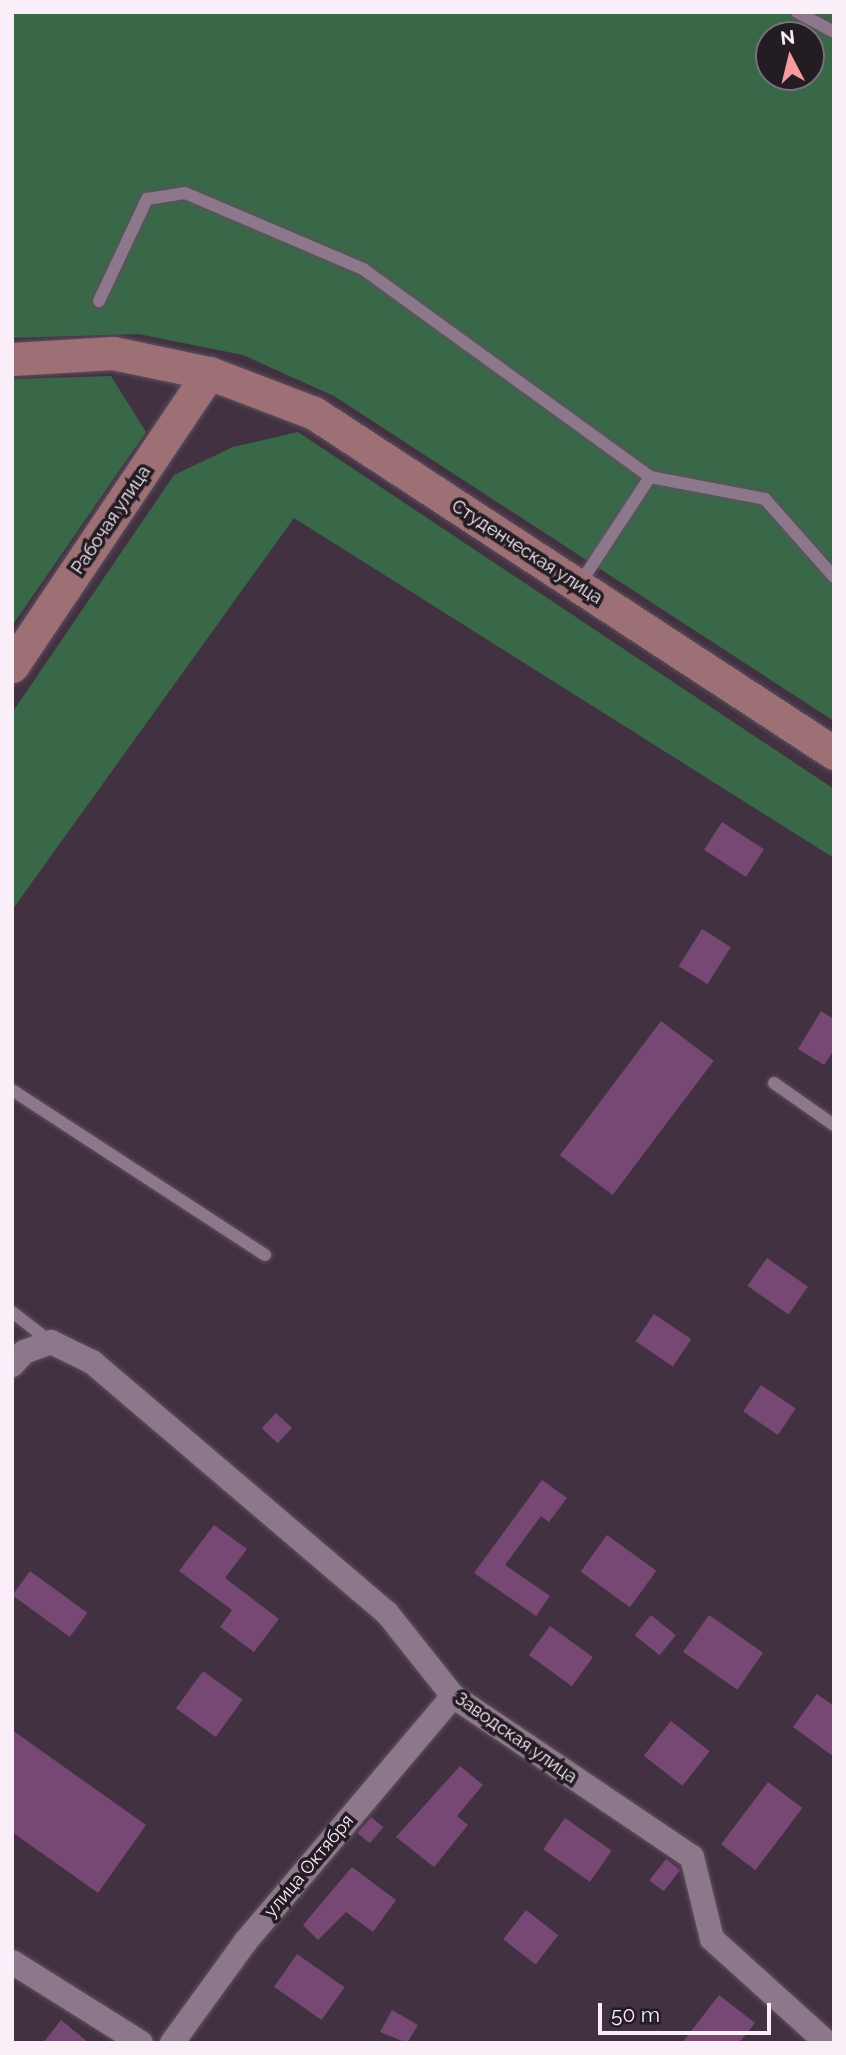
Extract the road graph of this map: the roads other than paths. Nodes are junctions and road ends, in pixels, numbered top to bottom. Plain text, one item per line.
1 (797, 12) edge
2 (834, 32) edge
3 (99, 301) dead end
4 (12, 359) edge
5 (209, 373) junction
6 (650, 477) junction
7 (834, 576) edge
8 (579, 586) junction
9 (12, 666) edge
10 (834, 753) edge
11 (775, 1083) dead end
12 (12, 1090) edge
13 (834, 1125) edge
14 (265, 1255) dead end
15 (12, 1312) edge
16 (51, 1342) junction
17 (12, 1365) edge
18 (453, 1696) junction
19 (12, 1962) edge
20 (141, 2043) edge
21 (172, 2043) edge
22 (827, 2043) edge

1 - 2 lane
3 - 6 lane
4 - 5 main road, Студенческая улица
5 - 8 main road, Студенческая улица
5 - 9 main road, Рабочая улица
6 - 7 lane
6 - 8 lane
8 - 10 main road, Студенческая улица
11 - 13 lane
12 - 14 lane
15 - 16 lane
16 - 17 street
16 - 18 street, Заводская улица
18 - 21 street, улица Октября
18 - 22 street, Заводская улица
19 - 20 street

